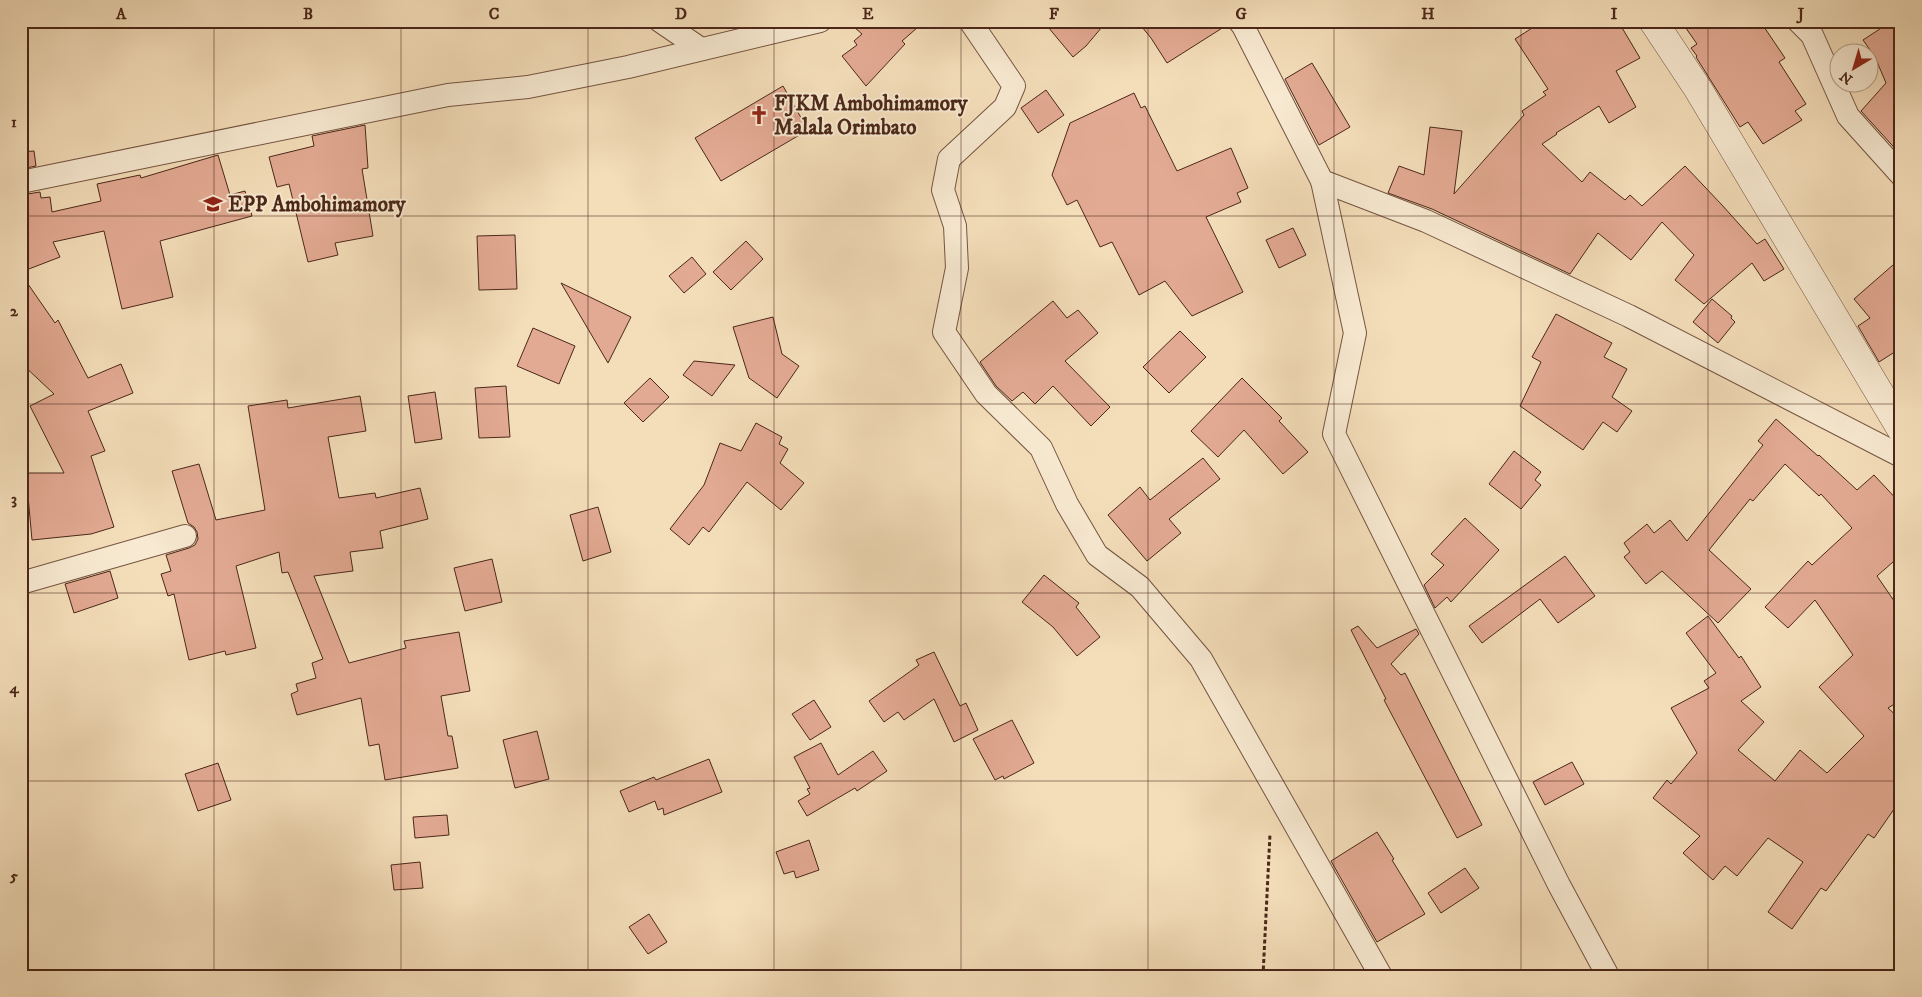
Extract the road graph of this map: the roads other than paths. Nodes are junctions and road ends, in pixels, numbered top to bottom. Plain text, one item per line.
1 (660, 21) edge
2 (820, 21) edge
3 (970, 21) edge
4 (1239, 21) edge
5 (1653, 21) edge
6 (1798, 21) edge
7 (701, 49) junction
8 (1901, 176) edge
9 (1322, 181) junction
10 (21, 182) edge
11 (1901, 429) edge
12 (1901, 456) edge
13 (185, 536) dead end
14 (21, 583) edge
15 (1381, 976) edge
16 (1608, 976) edge

1 - 7 street
2 - 7 street
3 - 15 street
4 - 9 street
5 - 11 street
6 - 8 street
7 - 10 street
9 - 12 street
9 - 16 street
13 - 14 street

